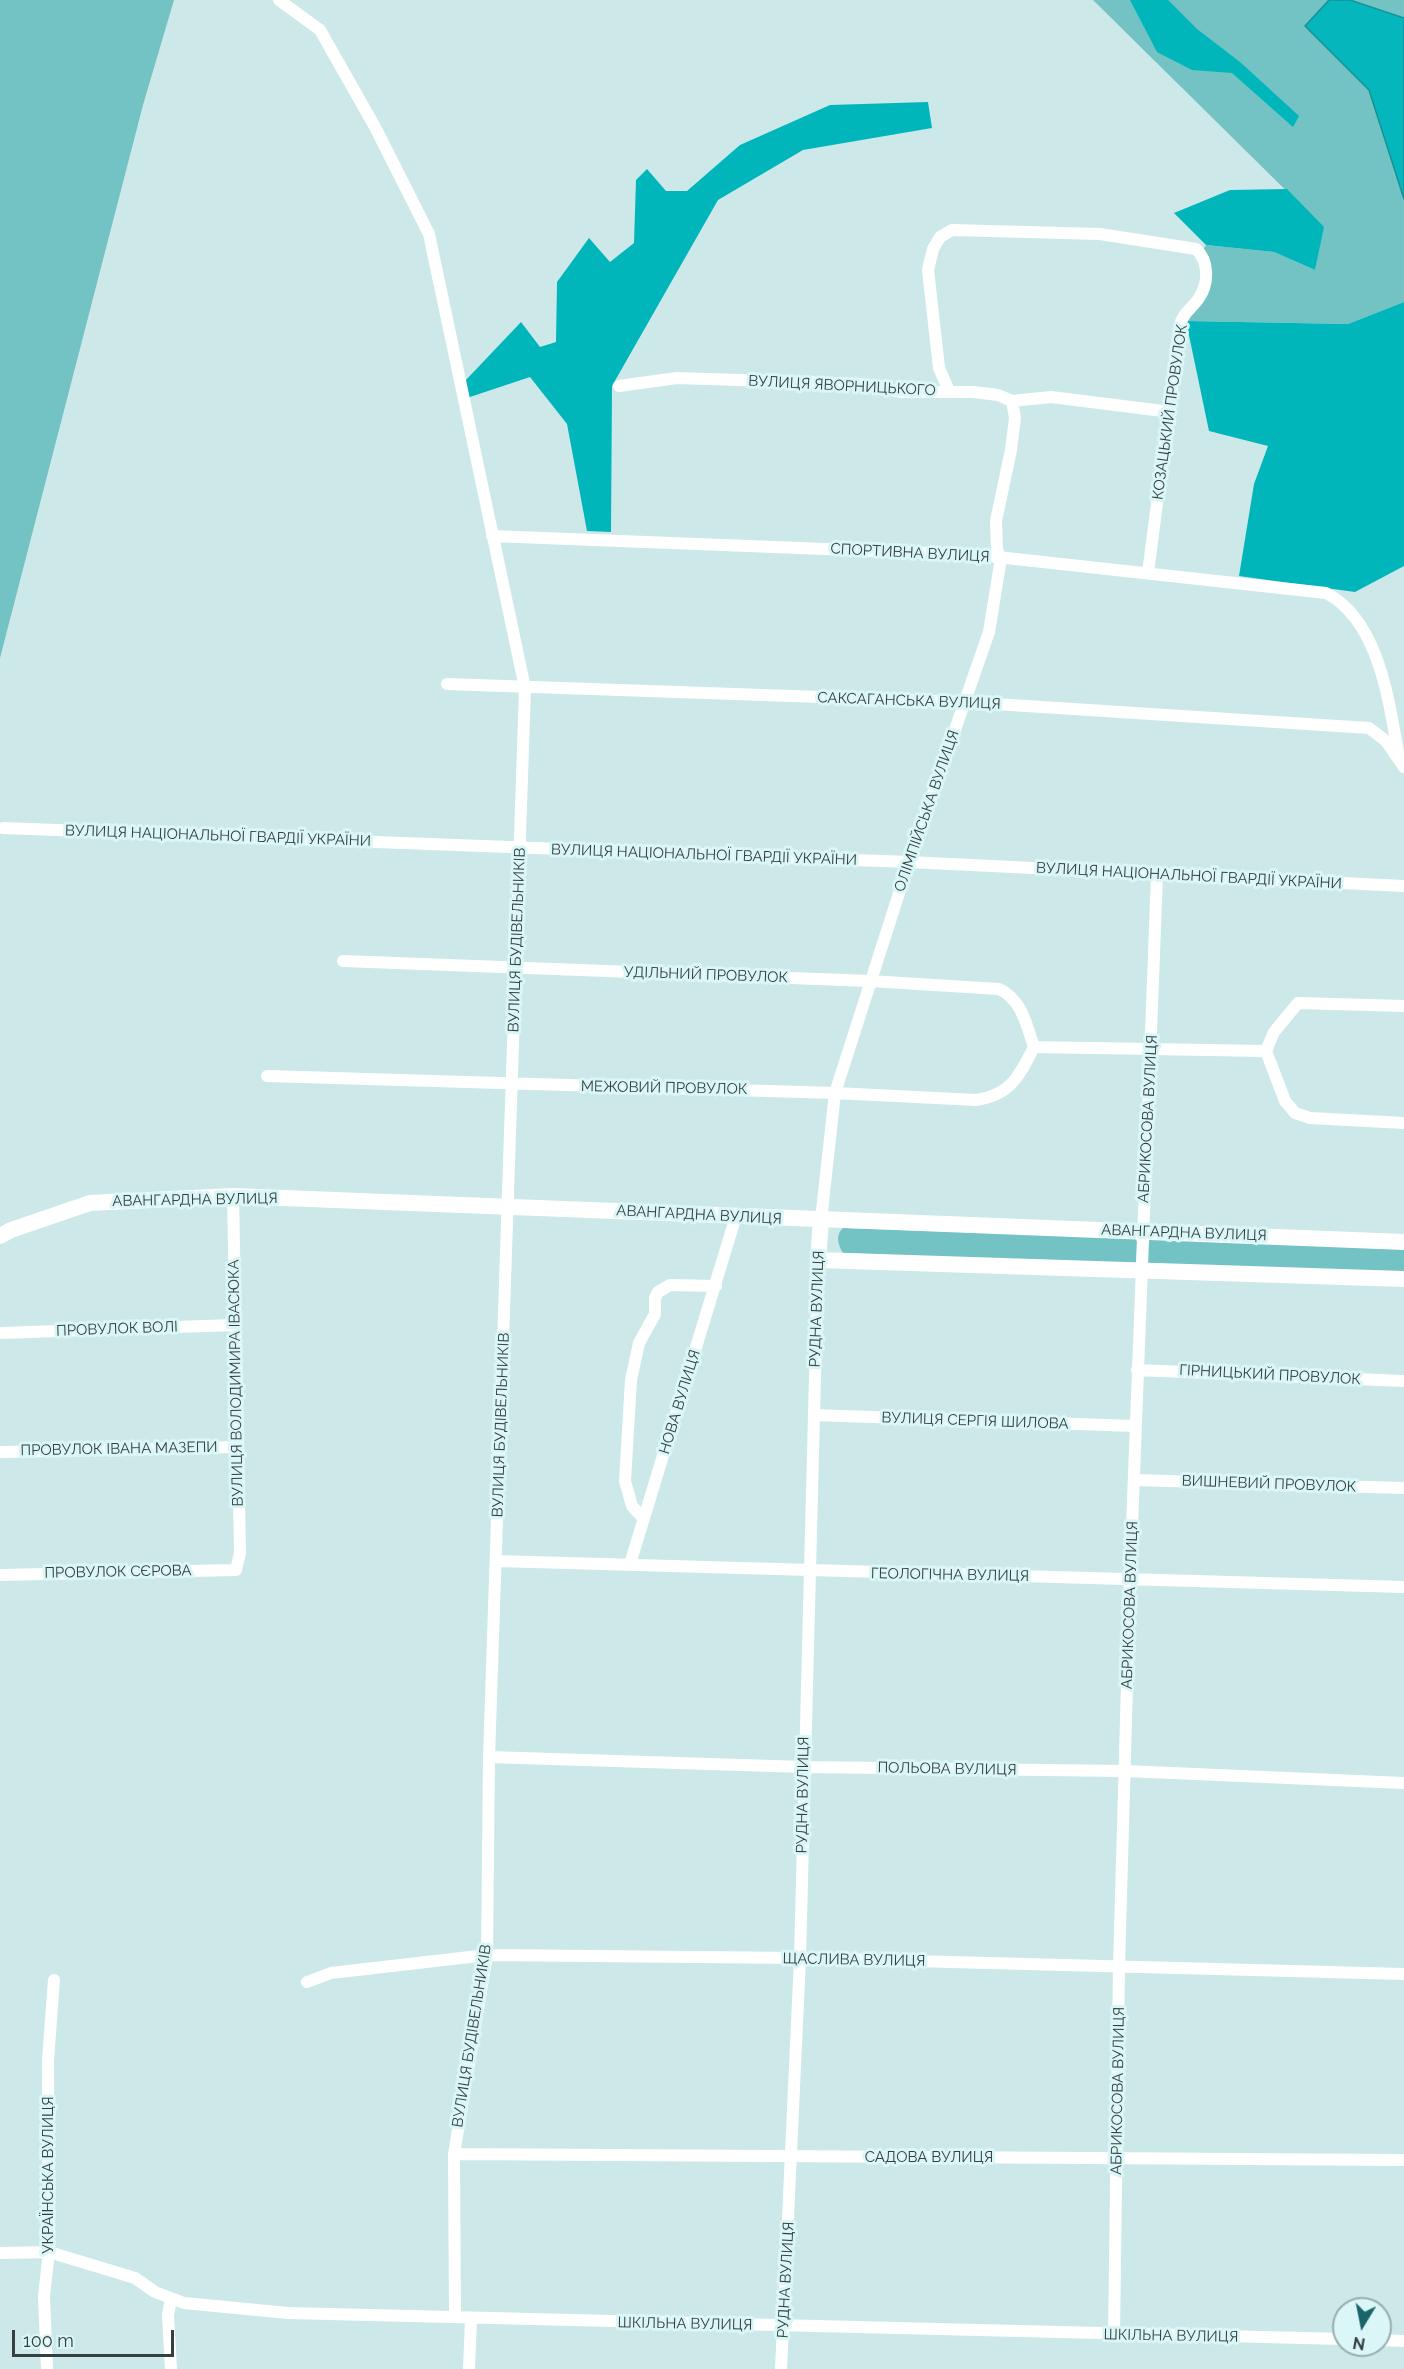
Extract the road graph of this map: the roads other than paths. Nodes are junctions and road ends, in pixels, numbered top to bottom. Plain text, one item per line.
1 (279, 0) edge
2 (619, 386) dead end
3 (949, 391) junction
4 (1012, 401) junction
5 (1170, 412) junction
6 (492, 536) junction
7 (1001, 558) junction
8 (1148, 573) junction
9 (447, 684) dead end
10 (525, 688) junction
11 (964, 702) junction
12 (1402, 763) edge
13 (3, 828) dead end
14 (520, 848) junction
15 (909, 862) junction
16 (1157, 875) junction
17 (1404, 886) edge
18 (343, 961) dead end
19 (515, 968) junction
20 (870, 981) junction
21 (1404, 1006) edge
22 (1034, 1047) junction
23 (1152, 1050) junction
24 (1266, 1051) junction
25 (267, 1076) dead end
26 (512, 1084) junction
27 (835, 1093) junction
28 (1404, 1123) edge
29 (233, 1196) junction
30 (508, 1207) junction
31 (736, 1216) junction
32 (821, 1220) junction
33 (1143, 1231) junction
34 (0, 1236) edge
35 (1404, 1242) edge
36 (818, 1260) junction
37 (1141, 1271) junction
38 (1404, 1279) edge
39 (716, 1286) junction
40 (234, 1325) junction
41 (0, 1333) edge
42 (1137, 1370) junction
43 (1404, 1381) edge
44 (814, 1415) junction
45 (1135, 1426) junction
46 (238, 1447) junction
47 (0, 1452) edge
48 (1134, 1480) junction
49 (1404, 1488) edge
50 (643, 1518) junction
51 (497, 1561) junction
52 (630, 1564) junction
53 (236, 1570) joint
54 (809, 1572) junction
55 (0, 1575) edge
56 (1130, 1579) junction
57 (1404, 1587) edge
58 (489, 1757) junction
59 (804, 1767) junction
60 (1125, 1771) junction
61 (1404, 1783) edge
62 (487, 1955) junction
63 (800, 1958) junction
64 (1119, 1966) junction
65 (1404, 1974) edge
66 (54, 1980) dead end
67 (307, 1982) dead end
68 (454, 2154) junction
69 (1117, 2156) junction
70 (792, 2158) junction
71 (1404, 2160) edge
72 (49, 2252) junction
73 (0, 2253) edge
74 (171, 2299) junction
75 (455, 2316) junction
76 (471, 2319) junction
77 (782, 2326) junction
78 (1114, 2335) junction
79 (1332, 2340) edge
80 (47, 2369) edge
81 (171, 2369) edge
82 (469, 2369) edge
83 (782, 2369) edge

1 - 6 street, ВУЛИЦЯ БУДІВЕЛЬНИКІВ
2 - 3 street, ВУЛИЦЯ ЯВОРНИЦЬКОГО
3 - 4 street, ВУЛИЦЯ ЯВОРНИЦЬКОГО
3 - 5 street, КОЗАЦЬКИЙ ПРОВУЛОК
4 - 5 street, ВУЛИЦЯ ЯВОРНИЦЬКОГО
4 - 7 street, ОЛІМПІЙСЬКА ВУЛИЦЯ
5 - 8 street, КОЗАЦЬКИЙ ПРОВУЛОК
6 - 7 street, СПОРТИВНА ВУЛИЦЯ
6 - 10 street, ВУЛИЦЯ БУДІВЕЛЬНИКІВ
7 - 8 street, СПОРТИВНА ВУЛИЦЯ
7 - 11 street, ОЛІМПІЙСЬКА ВУЛИЦЯ
8 - 12 street, СПОРТИВНА ВУЛИЦЯ
9 - 10 street, САКСАГАНСЬКА ВУЛИЦЯ
10 - 11 street, САКСАГАНСЬКА ВУЛИЦЯ
10 - 14 street, ВУЛИЦЯ БУДІВЕЛЬНИКІВ
11 - 12 street, САКСАГАНСЬКА ВУЛИЦЯ
11 - 15 street, ОЛІМПІЙСЬКА ВУЛИЦЯ
13 - 14 street, ВУЛИЦЯ НАЦІОНАЛЬНОЇ ГВАРДІЇ УКРАЇНИ
14 - 15 street, ВУЛИЦЯ НАЦІОНАЛЬНОЇ ГВАРДІЇ УКРАЇНИ
14 - 19 street, ВУЛИЦЯ БУДІВЕЛЬНИКІВ
15 - 16 street, ВУЛИЦЯ НАЦІОНАЛЬНОЇ ГВАРДІЇ УКРАЇНИ
15 - 20 street, ОЛІМПІЙСЬКА ВУЛИЦЯ
16 - 17 street, ВУЛИЦЯ НАЦІОНАЛЬНОЇ ГВАРДІЇ УКРАЇНИ
16 - 23 street, АБРИКОСОВА ВУЛИЦЯ
18 - 19 street, УДІЛЬНИЙ ПРОВУЛОК
19 - 20 street, УДІЛЬНИЙ ПРОВУЛОК
19 - 26 street, ВУЛИЦЯ БУДІВЕЛЬНИКІВ
20 - 22 street, УДІЛЬНИЙ ПРОВУЛОК
20 - 27 street, ОЛІМПІЙСЬКА ВУЛИЦЯ
21 - 24 street
22 - 23 street
22 - 27 street, МЕЖОВИЙ ПРОВУЛОК
23 - 24 street
23 - 33 street, АБРИКОСОВА ВУЛИЦЯ
24 - 28 street
25 - 26 street, МЕЖОВИЙ ПРОВУЛОК
26 - 27 street, МЕЖОВИЙ ПРОВУЛОК
26 - 30 street, ВУЛИЦЯ БУДІВЕЛЬНИКІВ
27 - 32 street, ОЛІМПІЙСЬКА ВУЛИЦЯ
29 - 30 street, АВАНГАРДНА ВУЛИЦЯ
29 - 34 street, АВАНГАРДНА ВУЛИЦЯ
29 - 40 street, ВУЛИЦЯ ВОЛОДИМИРА ІВАСЮКА
30 - 31 street, АВАНГАРДНА ВУЛИЦЯ
30 - 51 street, ВУЛИЦЯ БУДІВЕЛЬНИКІВ
31 - 32 street, АВАНГАРДНА ВУЛИЦЯ
31 - 39 street, НОВА ВУЛИЦЯ
32 - 33 street, АВАНГАРДНА ВУЛИЦЯ
32 - 36 street, РУДНА ВУЛИЦЯ
33 - 35 street, АВАНГАРДНА ВУЛИЦЯ
33 - 37 street, АБРИКОСОВА ВУЛИЦЯ
36 - 37 street
36 - 44 street, РУДНА ВУЛИЦЯ
37 - 38 street
37 - 42 street, АБРИКОСОВА ВУЛИЦЯ
39 - 50 street, НОВА ВУЛИЦЯ
39 - 50 street
40 - 41 street, ПРОВУЛОК ВОЛІ
40 - 46 street, ВУЛИЦЯ ВОЛОДИМИРА ІВАСЮКА
42 - 43 street, ГІРНИЦЬКИЙ ПРОВУЛОК
42 - 45 street, АБРИКОСОВА ВУЛИЦЯ
44 - 45 street, ВУЛИЦЯ СЕРГІЯ ШИЛОВА
44 - 54 street, РУДНА ВУЛИЦЯ
45 - 48 street, АБРИКОСОВА ВУЛИЦЯ
46 - 47 street, ПРОВУЛОК ІВАНА МАЗЕПИ
46 - 53 street, ВУЛИЦЯ ВОЛОДИМИРА ІВАСЮКА
48 - 49 street, ВИШНЕВИЙ ПРОВУЛОК
48 - 56 street, АБРИКОСОВА ВУЛИЦЯ
50 - 52 street, НОВА ВУЛИЦЯ
51 - 52 street, ГЕОЛОГІЧНА ВУЛИЦЯ
51 - 58 street, ВУЛИЦЯ БУДІВЕЛЬНИКІВ
52 - 54 street, ГЕОЛОГІЧНА ВУЛИЦЯ
53 - 55 street, ПРОВУЛОК СЄРОВА
54 - 56 street, ГЕОЛОГІЧНА ВУЛИЦЯ
54 - 59 street, РУДНА ВУЛИЦЯ
56 - 57 street, ГЕОЛОГІЧНА ВУЛИЦЯ
56 - 60 street, АБРИКОСОВА ВУЛИЦЯ
58 - 59 street, ПОЛЬОВА ВУЛИЦЯ
58 - 62 street, ВУЛИЦЯ БУДІВЕЛЬНИКІВ
59 - 60 street, ПОЛЬОВА ВУЛИЦЯ
59 - 63 street, РУДНА ВУЛИЦЯ
60 - 61 street, ПОЛЬОВА ВУЛИЦЯ
60 - 64 street, АБРИКОСОВА ВУЛИЦЯ
62 - 63 street, ЩАСЛИВА ВУЛИЦЯ
62 - 67 street, ЩАСЛИВА ВУЛИЦЯ
62 - 68 street, ВУЛИЦЯ БУДІВЕЛЬНИКІВ
63 - 64 street, ЩАСЛИВА ВУЛИЦЯ
63 - 70 street, РУДНА ВУЛИЦЯ
64 - 65 street, ЩАСЛИВА ВУЛИЦЯ
64 - 69 street, АБРИКОСОВА ВУЛИЦЯ
66 - 72 street, УКРАЇНСЬКА ВУЛИЦЯ
68 - 70 street, САДОВА ВУЛИЦЯ
68 - 75 street, ВУЛИЦЯ БУДІВЕЛЬНИКІВ
69 - 70 street, САДОВА ВУЛИЦЯ
69 - 71 street, САДОВА ВУЛИЦЯ
69 - 78 street, АБРИКОСОВА ВУЛИЦЯ
70 - 77 street, РУДНА ВУЛИЦЯ
72 - 73 street, ШКІЛЬНА ВУЛИЦЯ
72 - 74 street, ШКІЛЬНА ВУЛИЦЯ
72 - 80 street, УКРАЇНСЬКА ВУЛИЦЯ
74 - 75 street, ШКІЛЬНА ВУЛИЦЯ
74 - 81 street
75 - 76 street, ШКІЛЬНА ВУЛИЦЯ
76 - 77 street, ШКІЛЬНА ВУЛИЦЯ
76 - 82 street
77 - 78 street, ШКІЛЬНА ВУЛИЦЯ
77 - 83 street, РУДНА ВУЛИЦЯ
78 - 79 street, ШКІЛЬНА ВУЛИЦЯ

